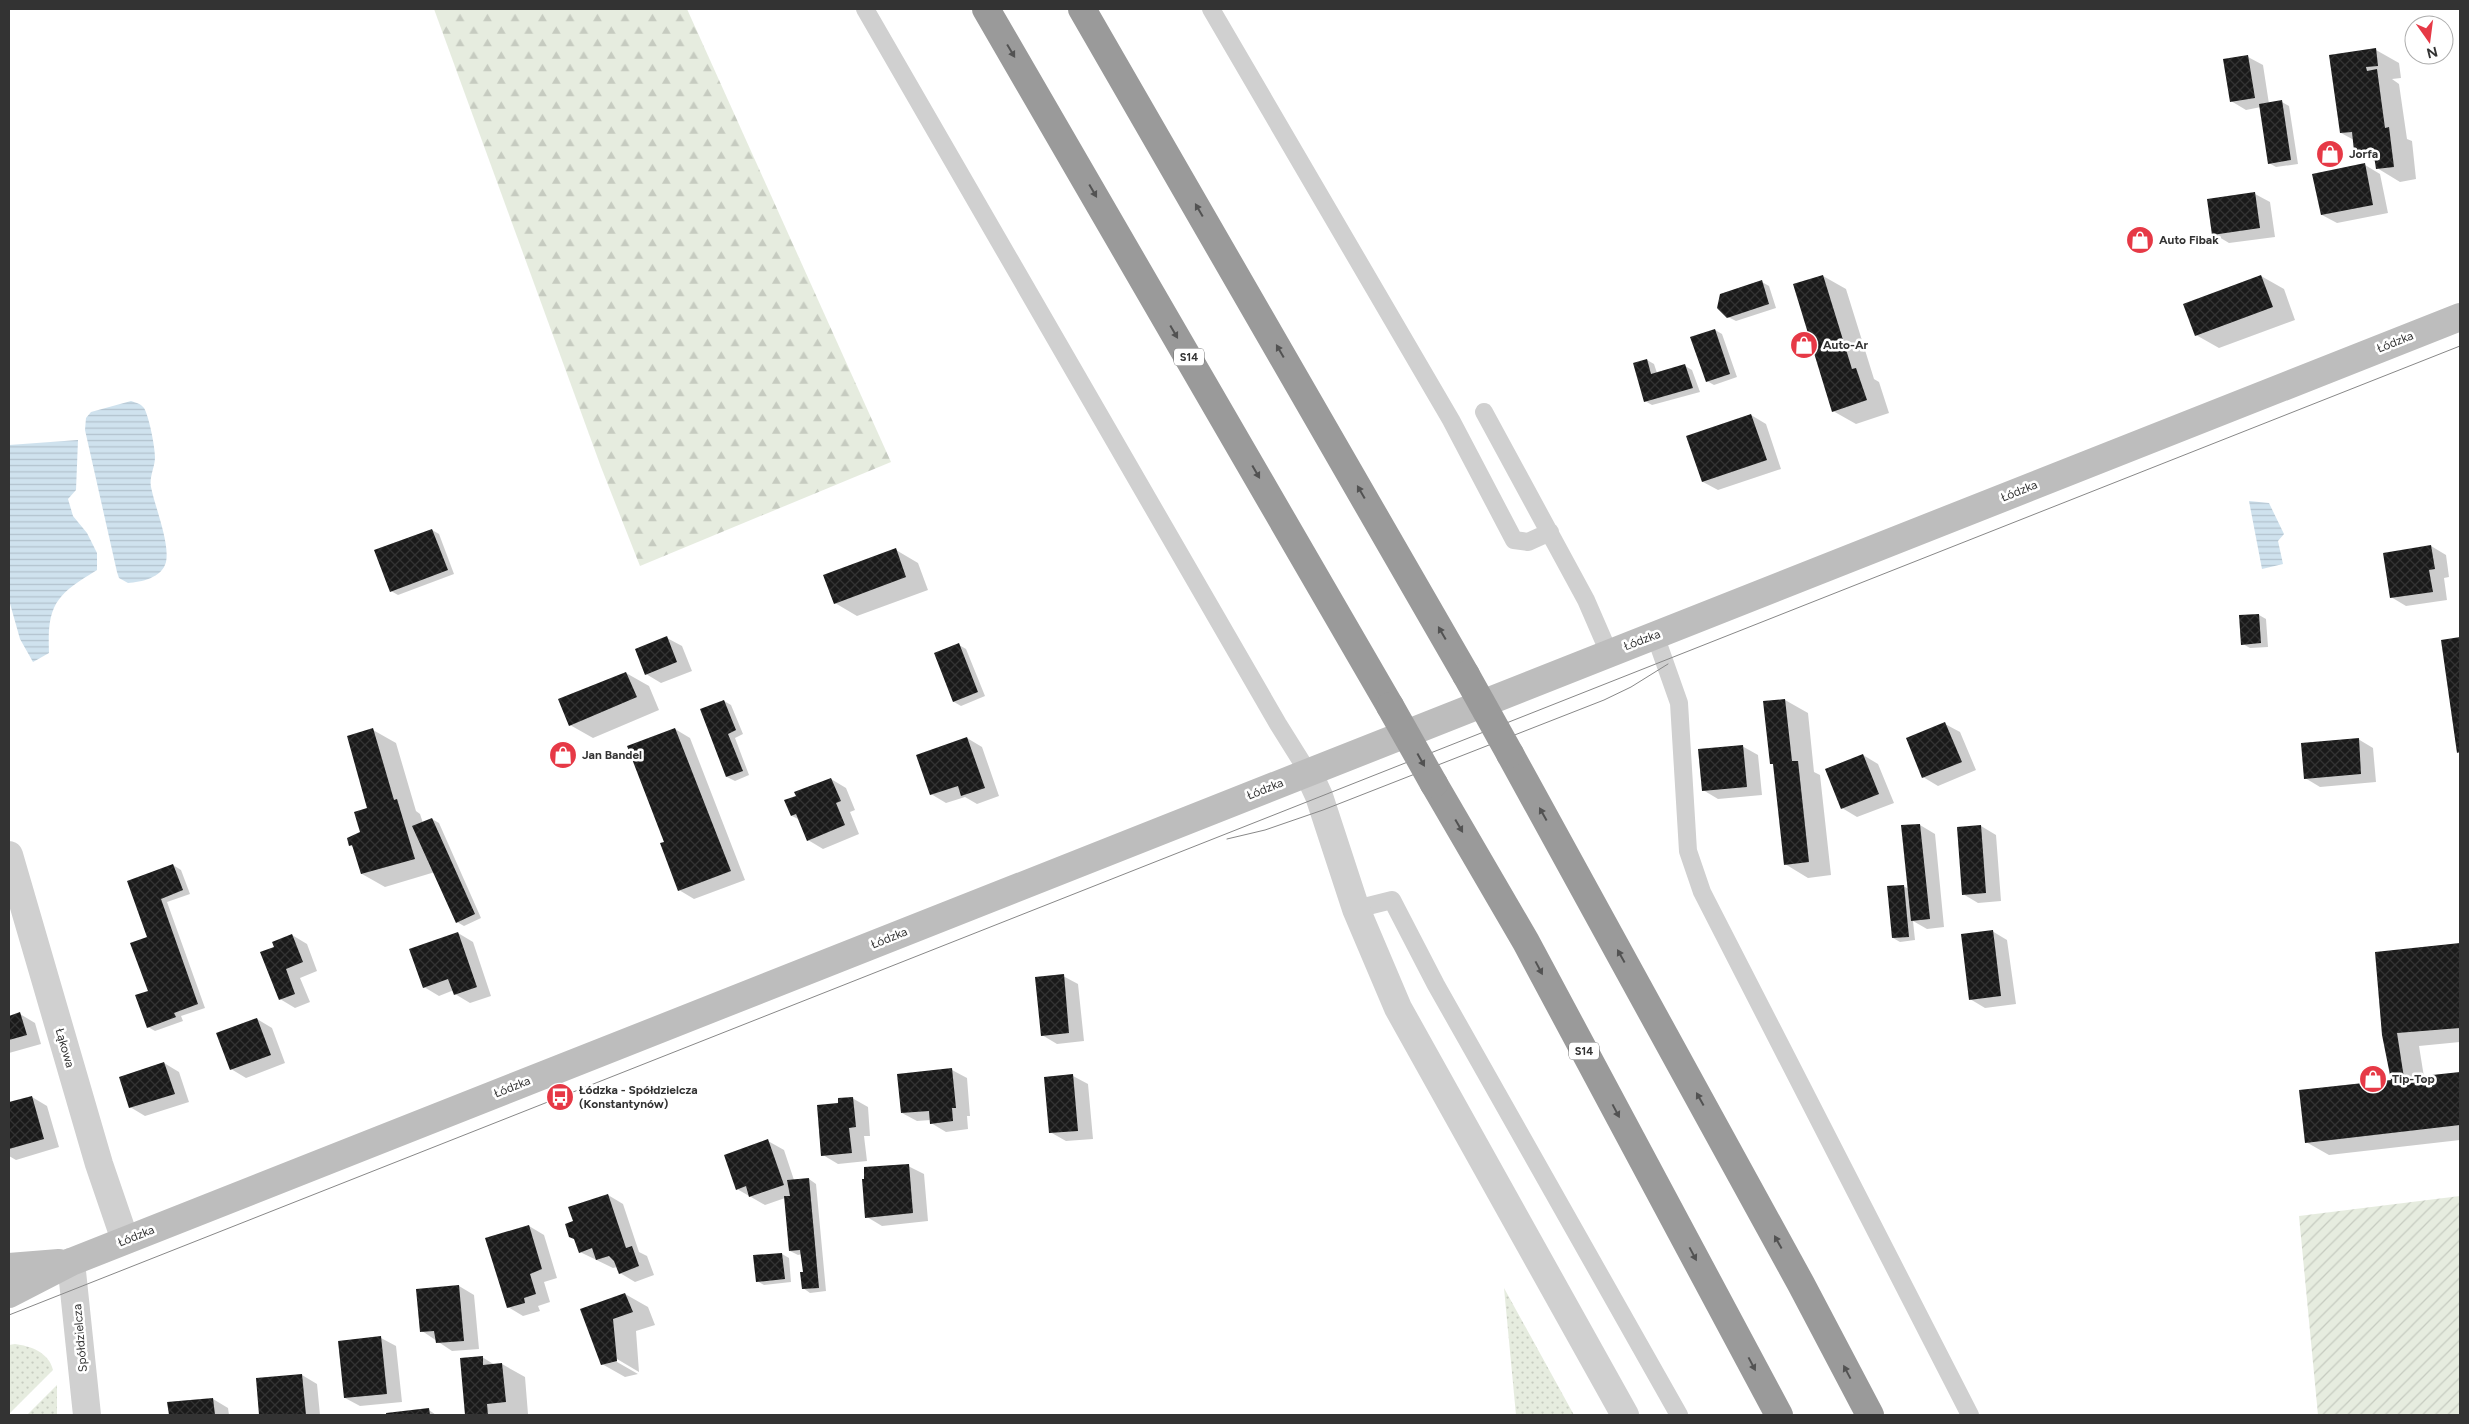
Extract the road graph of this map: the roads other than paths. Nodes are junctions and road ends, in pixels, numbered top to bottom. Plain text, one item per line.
1 (865, 9) edge
2 (986, 9) edge
3 (1082, 9) edge
4 (1211, 9) edge
5 (2460, 317) edge
6 (1484, 412) dead end
7 (1550, 532) junction
8 (1655, 635) junction
9 (1609, 653) junction
10 (1308, 772) junction
11 (9, 855) edge
12 (1356, 909) junction
13 (125, 1240) junction
14 (71, 1262) junction
15 (9, 1267) edge
16 (9, 1294) edge
17 (87, 1415) edge
18 (1625, 1415) edge
19 (1680, 1415) edge
20 (1779, 1415) edge
21 (1870, 1415) edge
22 (1970, 1415) edge

1 - 10 lane
2 -> 20 highway, S14, bridge
21 -> 3 highway, bridge
4 - 7 lane
5 - 8 main road, Łódzka
6 - 7 lane
7 - 9 lane
8 - 9 main road, Łódzka
8 - 22 lane
9 - 10 main road, Łódzka
10 - 12 street
10 - 13 main road, Łódzka
11 - 13 street, Łąkowa
12 - 18 street
12 - 19 lane
13 - 14 main road, Łódzka
14 - 15 main road, Łódzka
14 - 16 main road, Łódzka
14 - 17 street, Spółdzielcza

